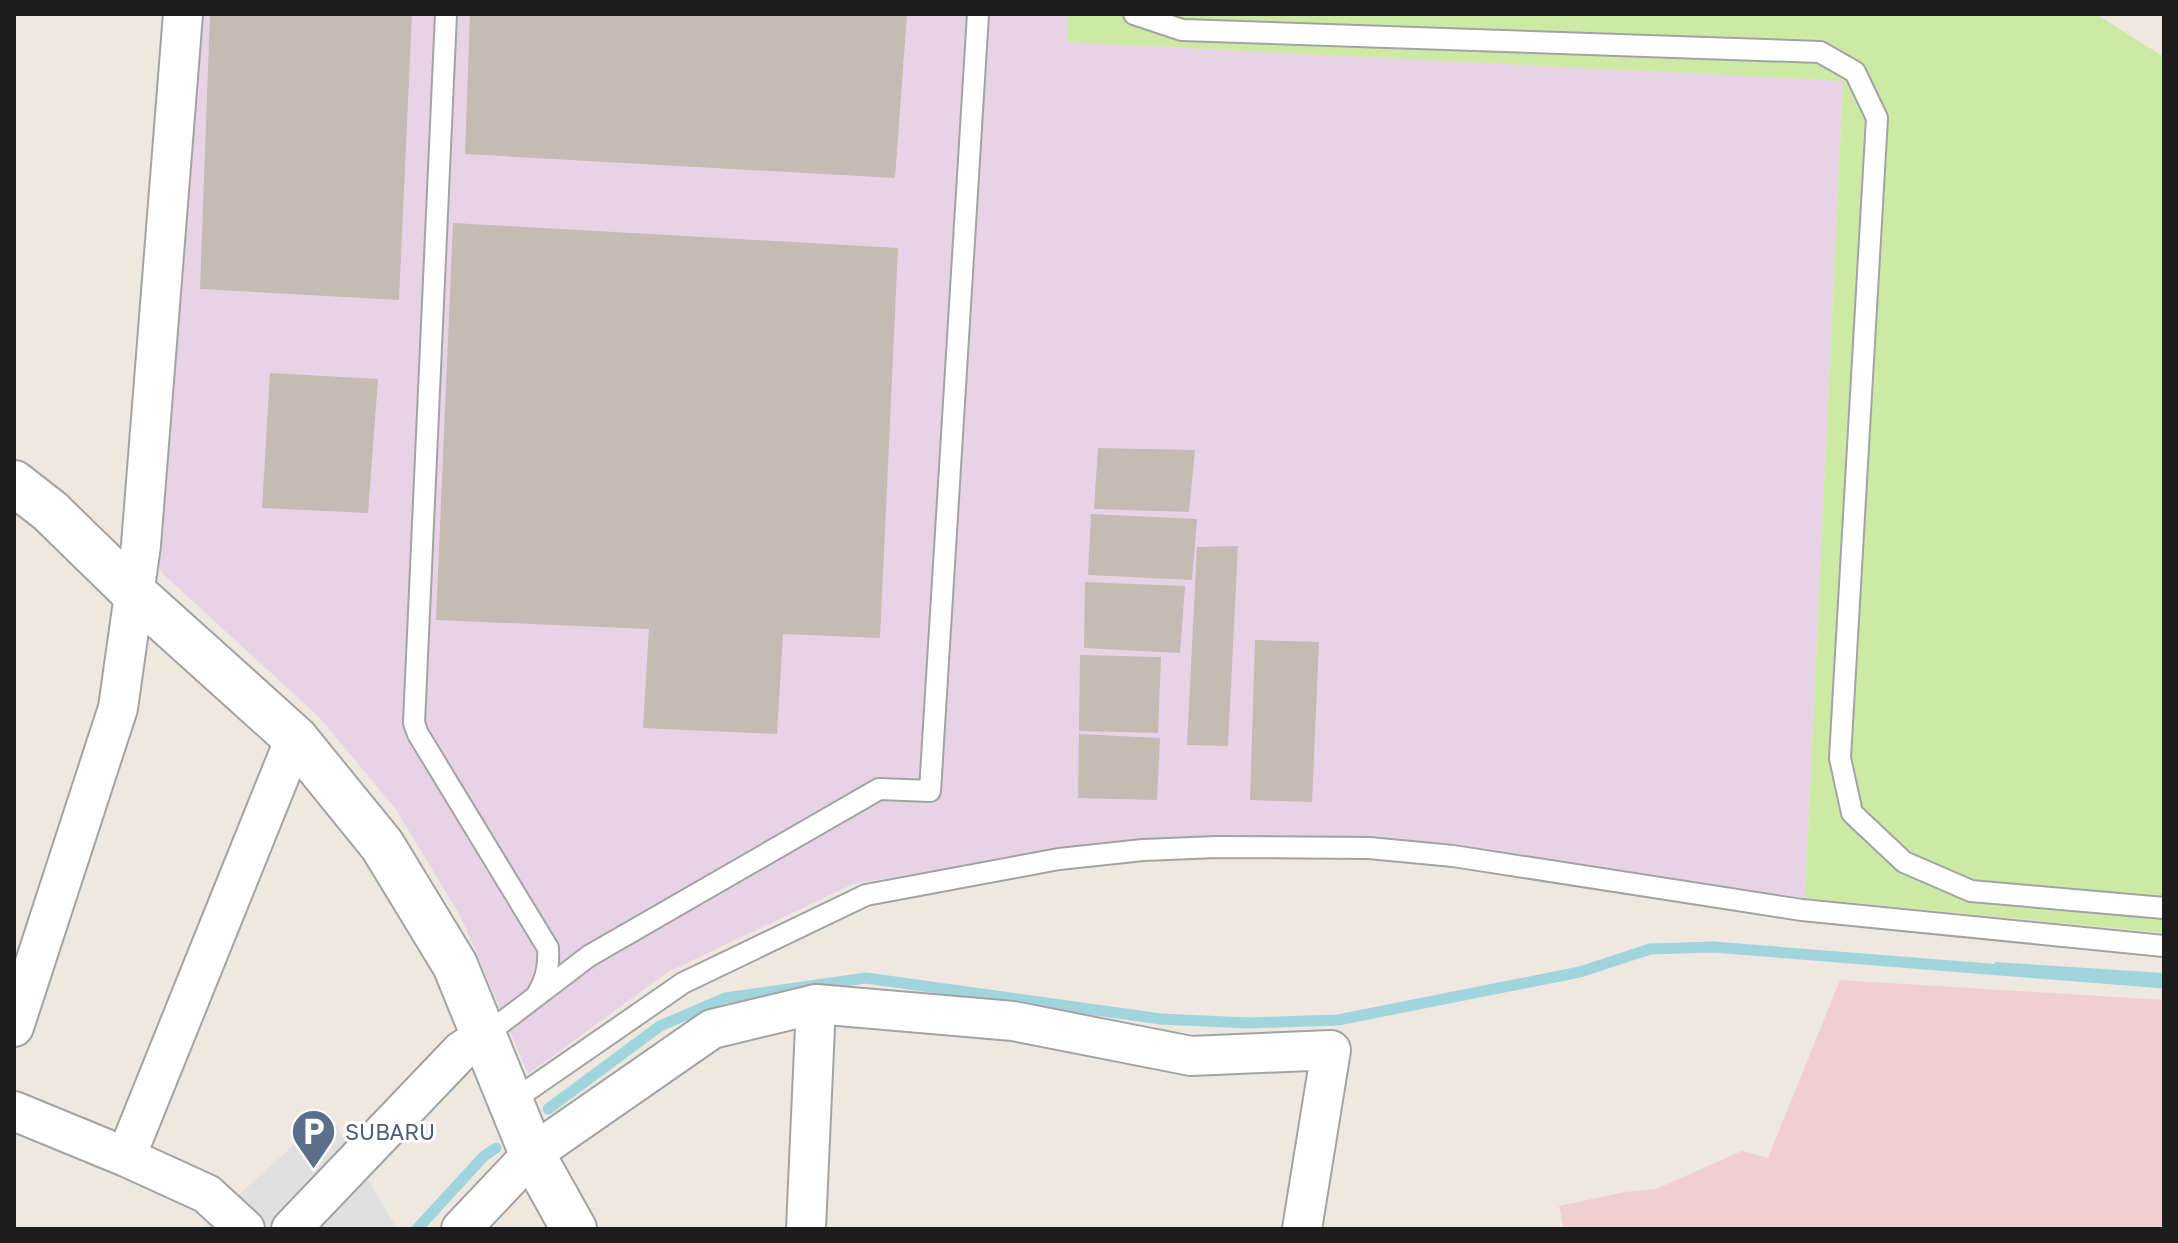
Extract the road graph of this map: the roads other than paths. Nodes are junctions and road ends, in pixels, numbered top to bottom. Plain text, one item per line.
1 (183, 14) edge
2 (446, 14) edge
3 (978, 14) edge
4 (1134, 14) edge
5 (14, 483) edge
6 (134, 593) junction
7 (295, 738) junction
8 (2164, 908) edge
9 (2164, 946) edge
10 (536, 996) junction
11 (816, 1004) junction
12 (14, 1027) edge
13 (484, 1036) junction
14 (511, 1102) junction
15 (14, 1111) edge
16 (532, 1154) junction
17 (126, 1157) junction
18 (245, 1229) edge
19 (291, 1229) edge
20 (461, 1229) edge
21 (574, 1229) edge
22 (806, 1229) edge
23 (1302, 1229) edge

1 - 6 street
2 - 10 lane
3 - 10 lane
4 - 8 lane
5 - 6 street
6 - 7 street
6 - 12 street
7 - 13 street
7 - 17 street
9 - 14 lane
10 - 13 lane
11 - 16 street
11 - 22 street
11 - 23 street
13 - 14 street
13 - 19 street
14 - 16 street
15 - 17 street
16 - 20 street
16 - 21 street
17 - 18 street

